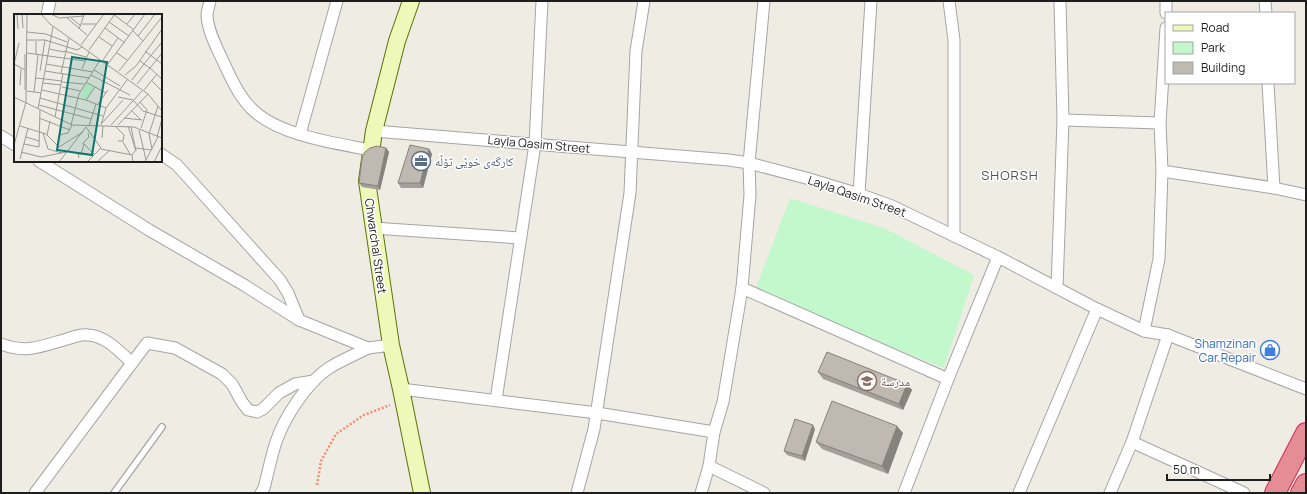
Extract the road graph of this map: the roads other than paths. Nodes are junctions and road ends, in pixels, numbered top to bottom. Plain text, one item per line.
1 (50, 1) edge
2 (210, 1) edge
3 (337, 1) edge
4 (411, 1) edge
5 (542, 1) edge
6 (644, 1) edge
7 (764, 1) edge
8 (871, 1) edge
9 (949, 1) edge
10 (1060, 1) edge
11 (1166, 1) edge
12 (1265, 1) edge
13 (1166, 12) edge
14 (1266, 12) edge
15 (47, 14) edge
16 (1165, 44) edge
17 (1268, 84) edge
18 (1063, 120) junction
19 (1160, 123) junction
20 (374, 131) junction
21 (300, 134) junction
22 (2, 139) edge
23 (535, 144) junction
24 (14, 145) edge
25 (370, 150) junction
26 (631, 151) junction
27 (162, 155) edge
28 (41, 162) edge
29 (749, 163) junction
30 (1162, 171) junction
31 (1274, 188) junction
32 (859, 194) junction
33 (1306, 195) edge
34 (373, 228) junction
35 (954, 236) junction
36 (520, 238) junction
37 (998, 257) junction
38 (742, 288) junction
39 (1057, 288) junction
40 (1097, 309) junction
41 (300, 320) junction
42 (1144, 331) junction
43 (1168, 336) junction
44 (1, 344) edge
45 (391, 345) junction
46 (368, 348) junction
47 (132, 362) junction
48 (948, 379) junction
49 (314, 381) junction
50 (1306, 389) edge
51 (402, 394) junction
52 (496, 400) junction
53 (597, 413) junction
54 (162, 427) dead end
55 (714, 432) junction
56 (1306, 433) edge
57 (1132, 442) junction
58 (709, 466) junction
59 (1306, 484) edge
60 (35, 493) edge
61 (114, 493) edge
62 (261, 493) edge
63 (422, 493) edge
64 (577, 493) edge
65 (701, 493) edge
66 (764, 493) edge
67 (904, 493) edge
68 (1019, 493) edge
69 (1110, 493) edge
70 (1244, 493) edge
71 (1275, 493) edge
72 (1301, 493) edge

1 - 15 street
2 - 21 street
3 - 21 street
4 - 20 main road, Chwarchal Street
5 - 23 street
6 - 26 street
7 - 29 street
8 - 32 street
9 - 35 street
10 - 18 street
11 - 13 street
12 - 14 street
16 - 19 street
17 - 31 street
18 - 19 street
18 - 39 street
19 - 30 street
20 - 23 street, Layla Qasim Street
20 - 25 main road, Chwarchal Street
21 - 25 street
22 - 24 street
23 - 26 street, Layla Qasim Street
23 - 36 street
25 - 34 main road, Chwarchal Street
26 - 29 street, Layla Qasim Street
26 - 53 street
27 - 41 street
28 - 41 street
29 - 32 street, Layla Qasim Street
29 - 38 street
30 - 31 street
30 - 42 street
31 - 33 street
32 - 35 street, Layla Qasim Street
34 - 36 street
34 - 45 main road, Chwarchal Street
35 - 37 street, Layla Qasim Street
36 - 52 street
37 - 39 street, Layla Qasim Street
37 - 48 street
38 - 48 street
38 - 55 street
39 - 40 street, Layla Qasim Street
40 - 42 street, Layla Qasim Street
40 - 68 street
41 - 46 street
42 - 43 street, Layla Qasim Street
43 - 50 street, Layla Qasim Street
43 - 57 street
44 - 47 street
45 - 46 street
45 - 51 main road, Chwarchal Street
46 - 49 street
47 - 49 street
47 - 60 street
48 - 67 street
49 - 62 street
51 - 52 street
51 - 63 main road, Chwarchal Street
52 - 53 street
53 - 55 street
53 - 64 street
54 - 61 lane
55 - 58 street
56 - 71 highway
57 - 69 street
57 - 70 street
58 - 65 street
58 - 66 street
59 - 72 highway

